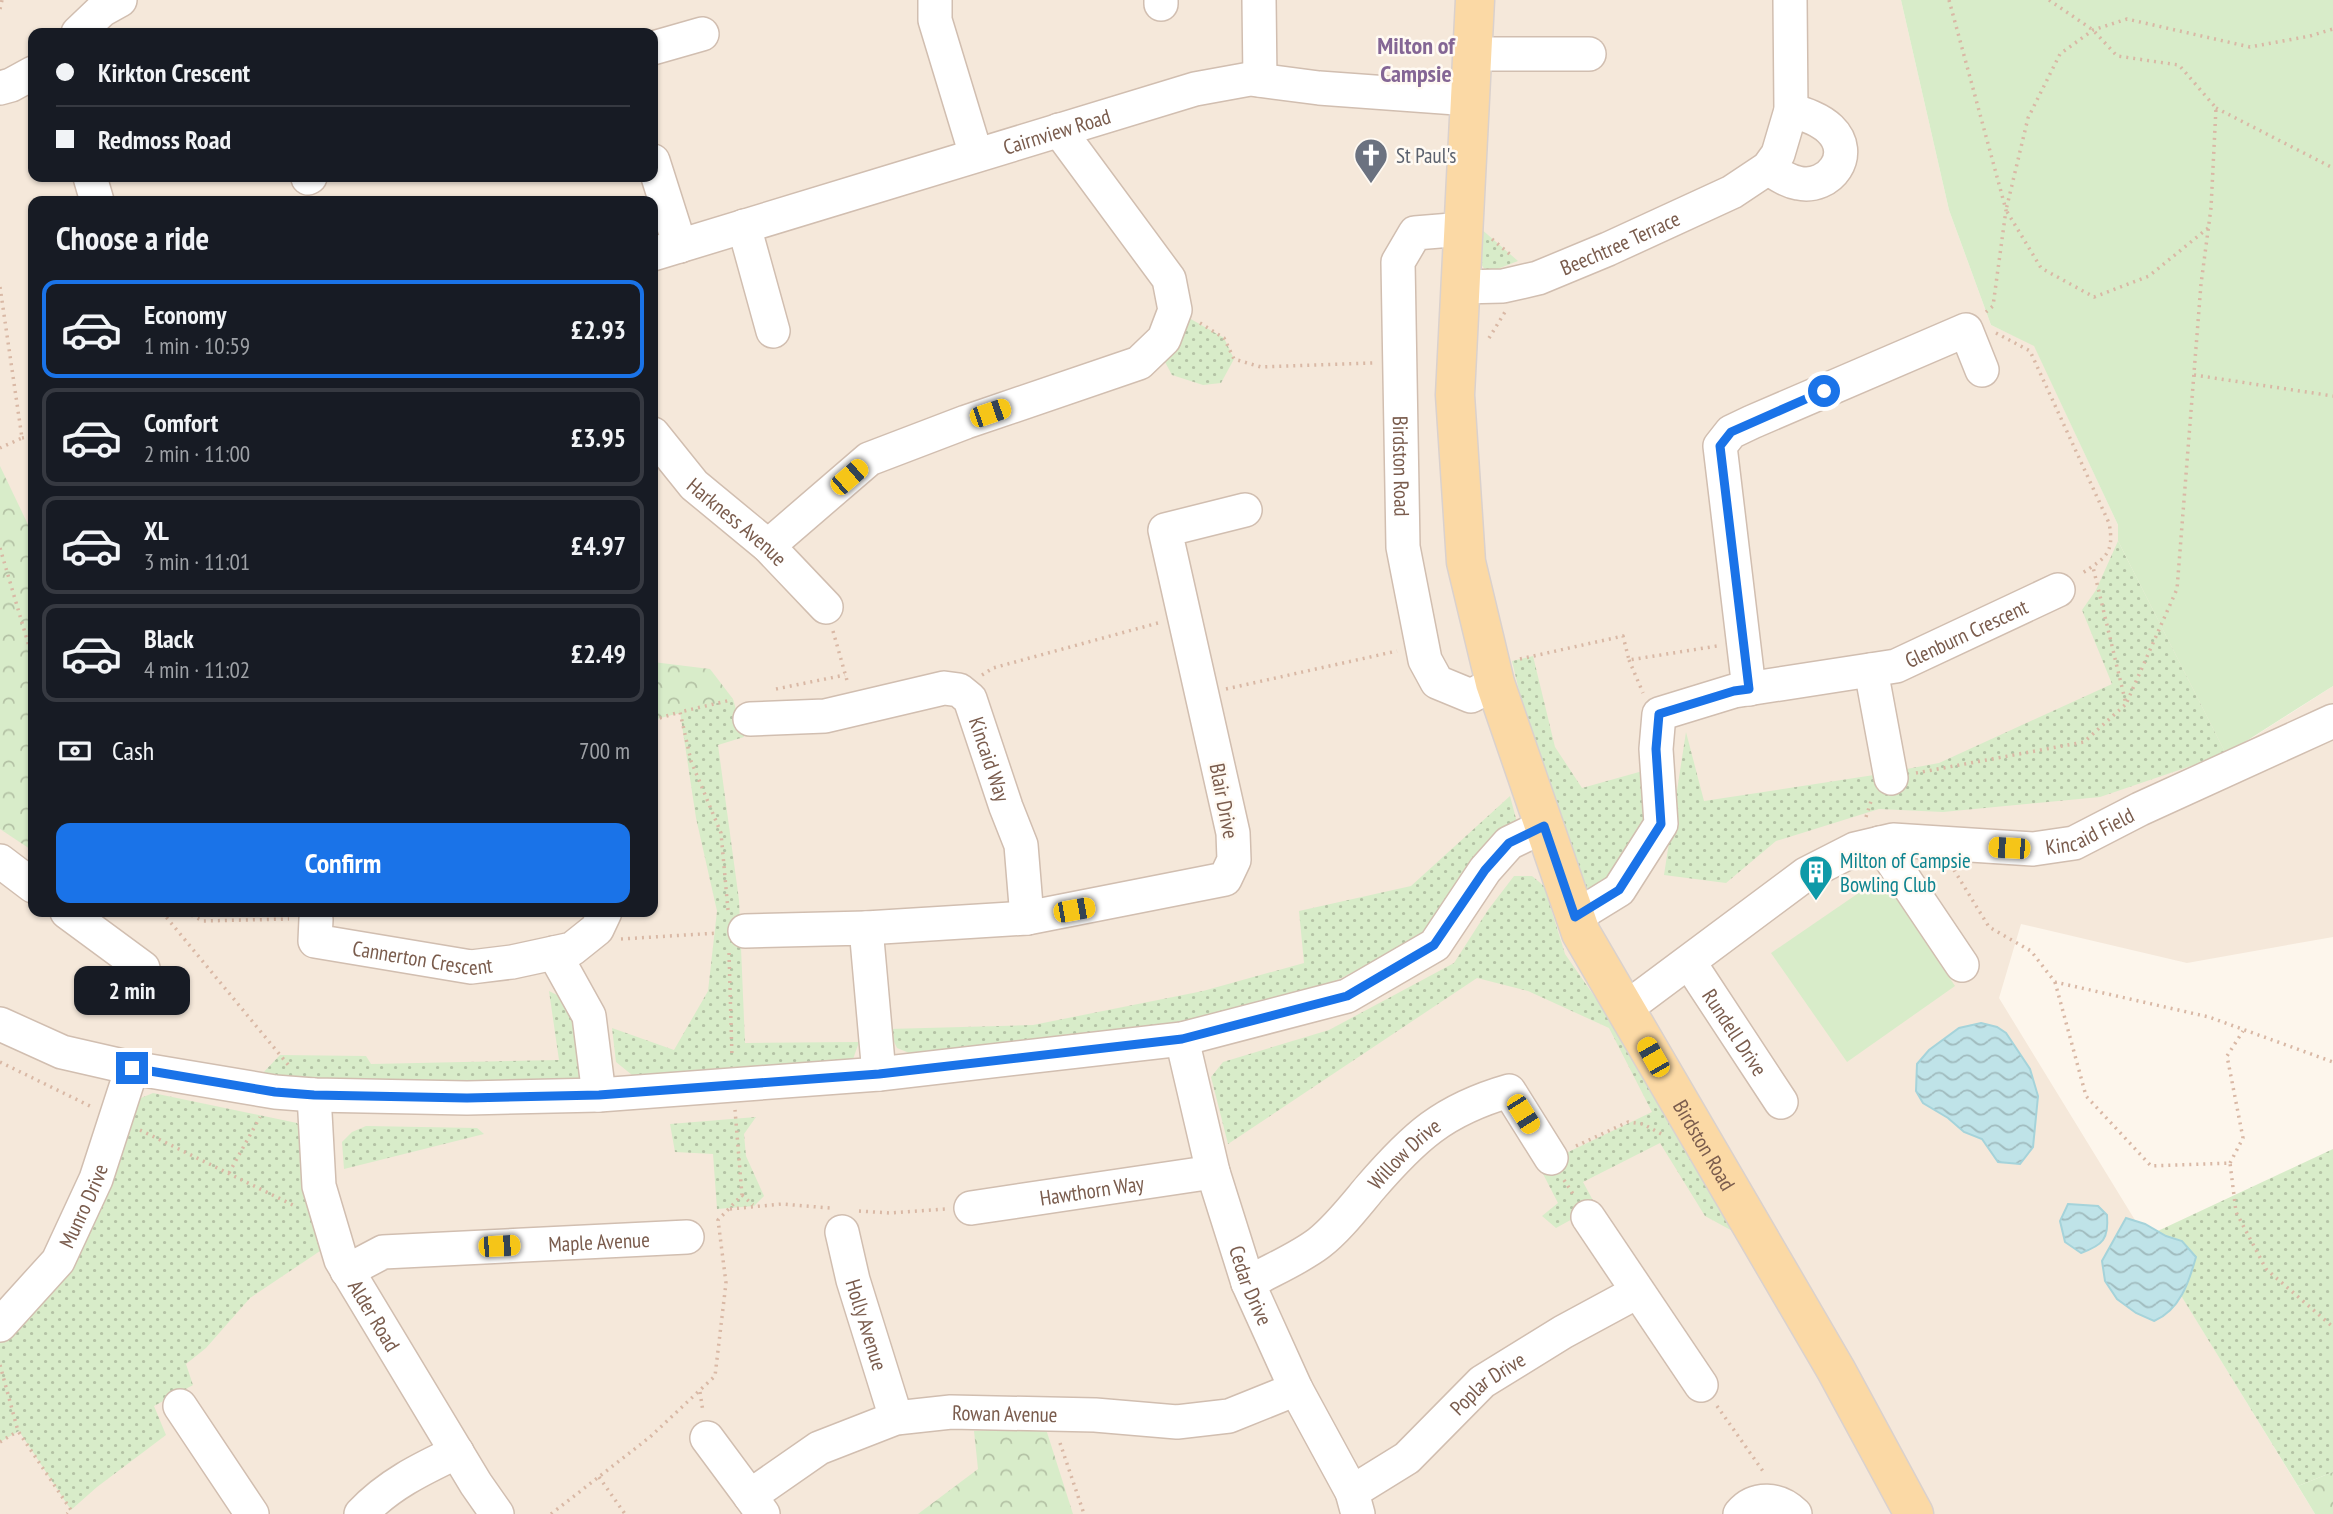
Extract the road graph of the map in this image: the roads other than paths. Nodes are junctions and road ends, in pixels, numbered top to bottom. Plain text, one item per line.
1 (120, 0) edge
2 (935, 0) edge
3 (1259, 0) edge
4 (1475, 0) edge
5 (1790, 0) edge
6 (83, 28) edge
7 (702, 34) dead end
8 (658, 47) edge
9 (1472, 54) junction
10 (1589, 54) dead end
11 (28, 75) edge
12 (1260, 80) junction
13 (0, 88) edge
14 (1470, 99) junction
15 (1791, 110) junction
16 (1059, 130) junction
17 (976, 155) junction
18 (1768, 168) junction
19 (656, 182) edge
20 (1464, 222) junction
21 (744, 226) junction
22 (666, 250) edge
23 (1460, 287) junction
24 (773, 331) dead end
25 (1983, 370) dead end
26 (658, 440) edge
27 (1245, 510) dead end
28 (768, 546) junction
29 (2058, 590) road end
30 (826, 607) road end
31 (1871, 670) junction
32 (1493, 674) junction
33 (1749, 689) junction
34 (749, 716) road end
35 (2333, 721) edge
36 (1891, 778) road end
37 (1544, 826) junction
38 (1868, 846) junction
39 (0, 861) edge
40 (28, 883) edge
41 (74, 917) edge
42 (602, 917) edge
43 (1575, 917) junction
44 (1027, 918) junction
45 (316, 919) road end
46 (866, 928) junction
47 (733, 930) road end
48 (569, 947) junction
49 (1689, 962) junction
50 (1962, 965) dead end
51 (143, 968) dead end
52 (1625, 1009) junction
53 (0, 1024) edge
54 (1182, 1039) junction
55 (132, 1068) junction
56 (879, 1074) junction
57 (314, 1095) junction
58 (599, 1095) junction
59 (1781, 1101) dead end
60 (1551, 1158) road end
61 (1213, 1172) junction
62 (971, 1208) dead end
63 (1588, 1217) road end
64 (842, 1231) dead end
65 (687, 1237) dead end
66 (347, 1270) junction
67 (1248, 1283) junction
68 (1637, 1292) junction
69 (0, 1325) edge
70 (1701, 1385) road end
71 (1296, 1389) junction
72 (180, 1406) dead end
73 (896, 1418) junction
74 (707, 1438) dead end
75 (457, 1452) junction
76 (1355, 1503) edge
77 (757, 1505) edge
78 (1791, 1511) edge
79 (252, 1514) edge
80 (361, 1514) edge
81 (496, 1514) edge
82 (1740, 1514) edge
83 (1914, 1514) edge

1 - 6 street
2 - 17 street
3 - 12 street
4 - 9 main road, Birdston Road
5 - 15 street
7 - 8 street
9 - 10 street
9 - 14 main road, Birdston Road
11 - 13 street
12 - 14 street, Cairnview Road
12 - 16 street, Cairnview Road
14 - 20 main road, Birdston Road
15 - 18 street
15 - 18 street
16 - 17 street, Cairnview Road
16 - 28 street
17 - 21 street, Cairnview Road
18 - 23 street, Beechtree Terrace
19 - 22 street
20 - 23 main road, Birdston Road
20 - 32 street, Birdston Road
21 - 22 street, Cairnview Road
21 - 24 street
23 - 32 main road, Birdston Road
25 - 33 street
26 - 28 street, Harkness Avenue
27 - 44 street, Blair Drive
28 - 30 street, Harkness Avenue
29 - 31 street, Glenburn Crescent
31 - 33 street, Glenburn Crescent
31 - 36 street
32 - 37 main road, Birdston Road
33 - 43 street, Glenburn Crescent
34 - 44 street, Kincaid Way
35 - 38 street, Kincaid Field
37 - 43 main road, Birdston Road
37 - 54 street
38 - 49 street, Kincaid Field
38 - 50 street
39 - 40 street
41 - 51 street
42 - 48 street
43 - 52 main road, Birdston Road
44 - 46 street, Blair Drive
45 - 48 street, Cannerton Crescent
46 - 47 street, Blair Drive
46 - 56 street
48 - 58 street
49 - 52 street, Kincaid Field
49 - 59 street, Rundell Drive
52 - 83 main road, Birdston Road
53 - 55 street
54 - 56 street
54 - 61 street, Cedar Drive
55 - 57 street
55 - 69 street, Munro Drive
56 - 58 street
57 - 58 street
57 - 66 street, Alder Road
60 - 67 street, Willow Drive
61 - 62 street, Hawthorn Way
61 - 67 street, Cedar Drive
63 - 68 street
64 - 73 street, Holly Avenue
65 - 66 street, Maple Avenue
66 - 75 street, Alder Road
67 - 71 street, Cedar Drive
68 - 70 street
68 - 76 street, Poplar Drive
71 - 73 street, Rowan Avenue
71 - 76 street, Cedar Drive
72 - 79 street
73 - 77 street, Rowan Avenue
74 - 77 street
75 - 80 street
75 - 81 street, Alder Road
78 - 82 street

